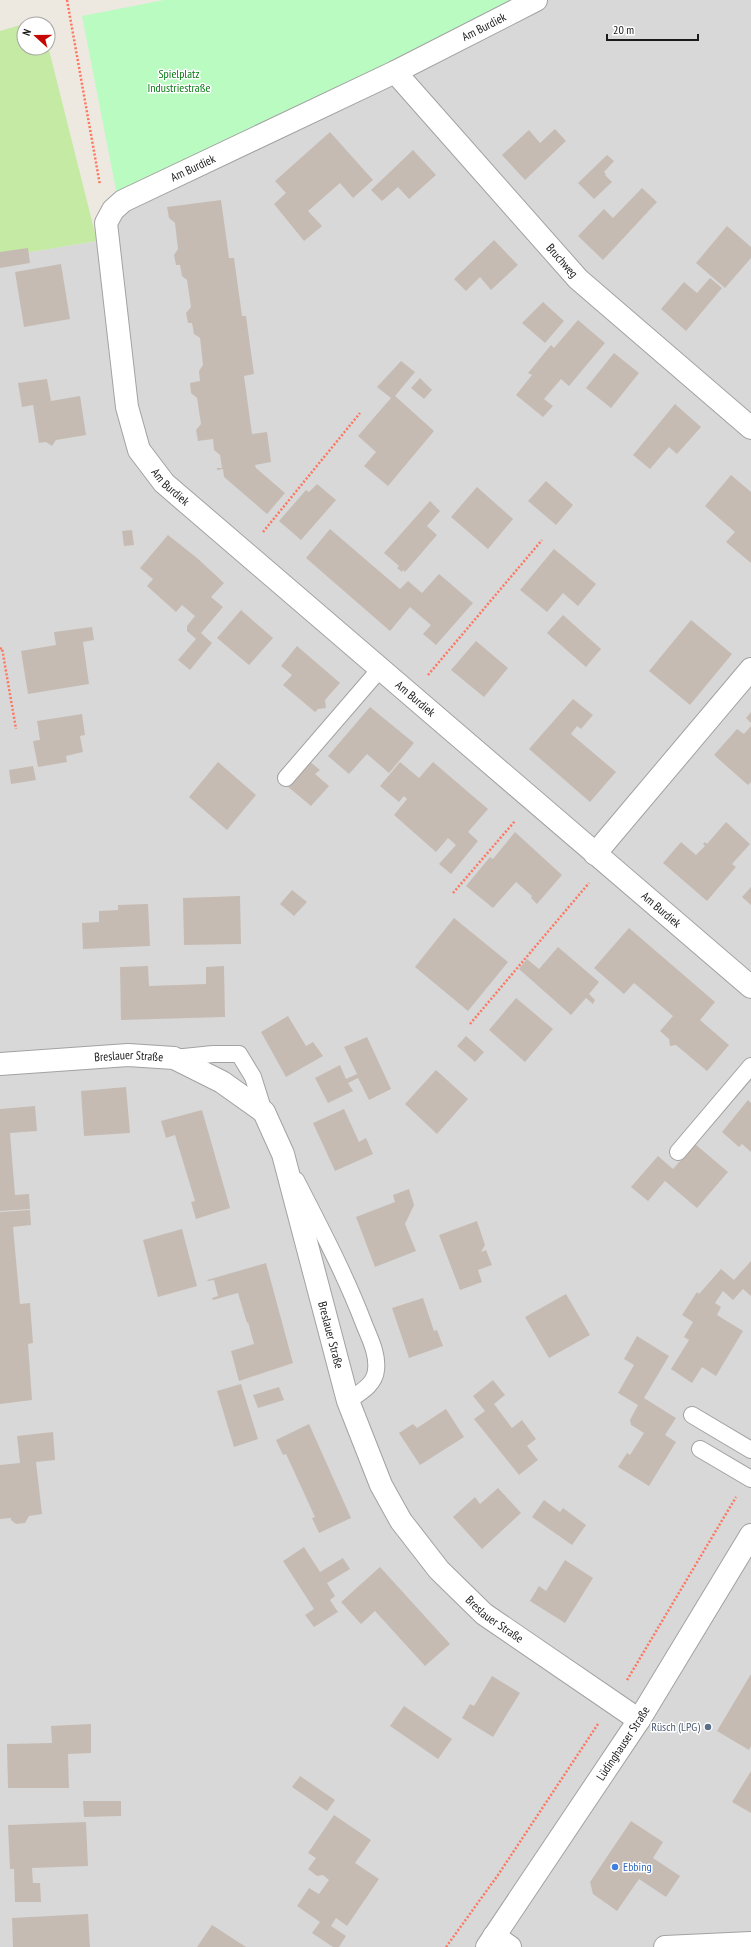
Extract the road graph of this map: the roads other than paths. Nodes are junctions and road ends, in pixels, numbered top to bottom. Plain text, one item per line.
1 (536, 0) edge
2 (395, 72) junction
3 (751, 428) edge
4 (380, 669) junction
5 (751, 669) edge
6 (286, 778) dead end
7 (600, 858) junction
8 (751, 987) edge
9 (174, 1058) junction
10 (0, 1064) edge
11 (751, 1066) edge
12 (264, 1112) junction
13 (678, 1152) dead end
14 (283, 1154) junction
15 (348, 1401) junction
16 (692, 1414) dead end
17 (700, 1448) dead end
18 (751, 1450) edge
19 (751, 1479) edge
20 (751, 1535) edge
21 (638, 1720) junction
22 (497, 1943) edge
23 (751, 1943) edge
24 (664, 1947) edge

1 - 2 street, Am Burdiek
2 - 3 street, Bruchweg
2 - 4 street, Am Burdiek
4 - 6 lane
4 - 7 street, Am Burdiek
5 - 7 street
7 - 8 street, Am Burdiek
9 - 10 street, Breslauer Straße
9 - 12 street, Breslauer Straße
9 - 12 lane
11 - 13 lane
12 - 14 street, Breslauer Straße
14 - 15 street, Breslauer Straße
14 - 15 lane
15 - 21 street, Breslauer Straße
16 - 18 lane
17 - 19 lane
20 - 21 street, Lüdinghauser Straße
21 - 22 street, Lüdinghauser Straße
23 - 24 street

